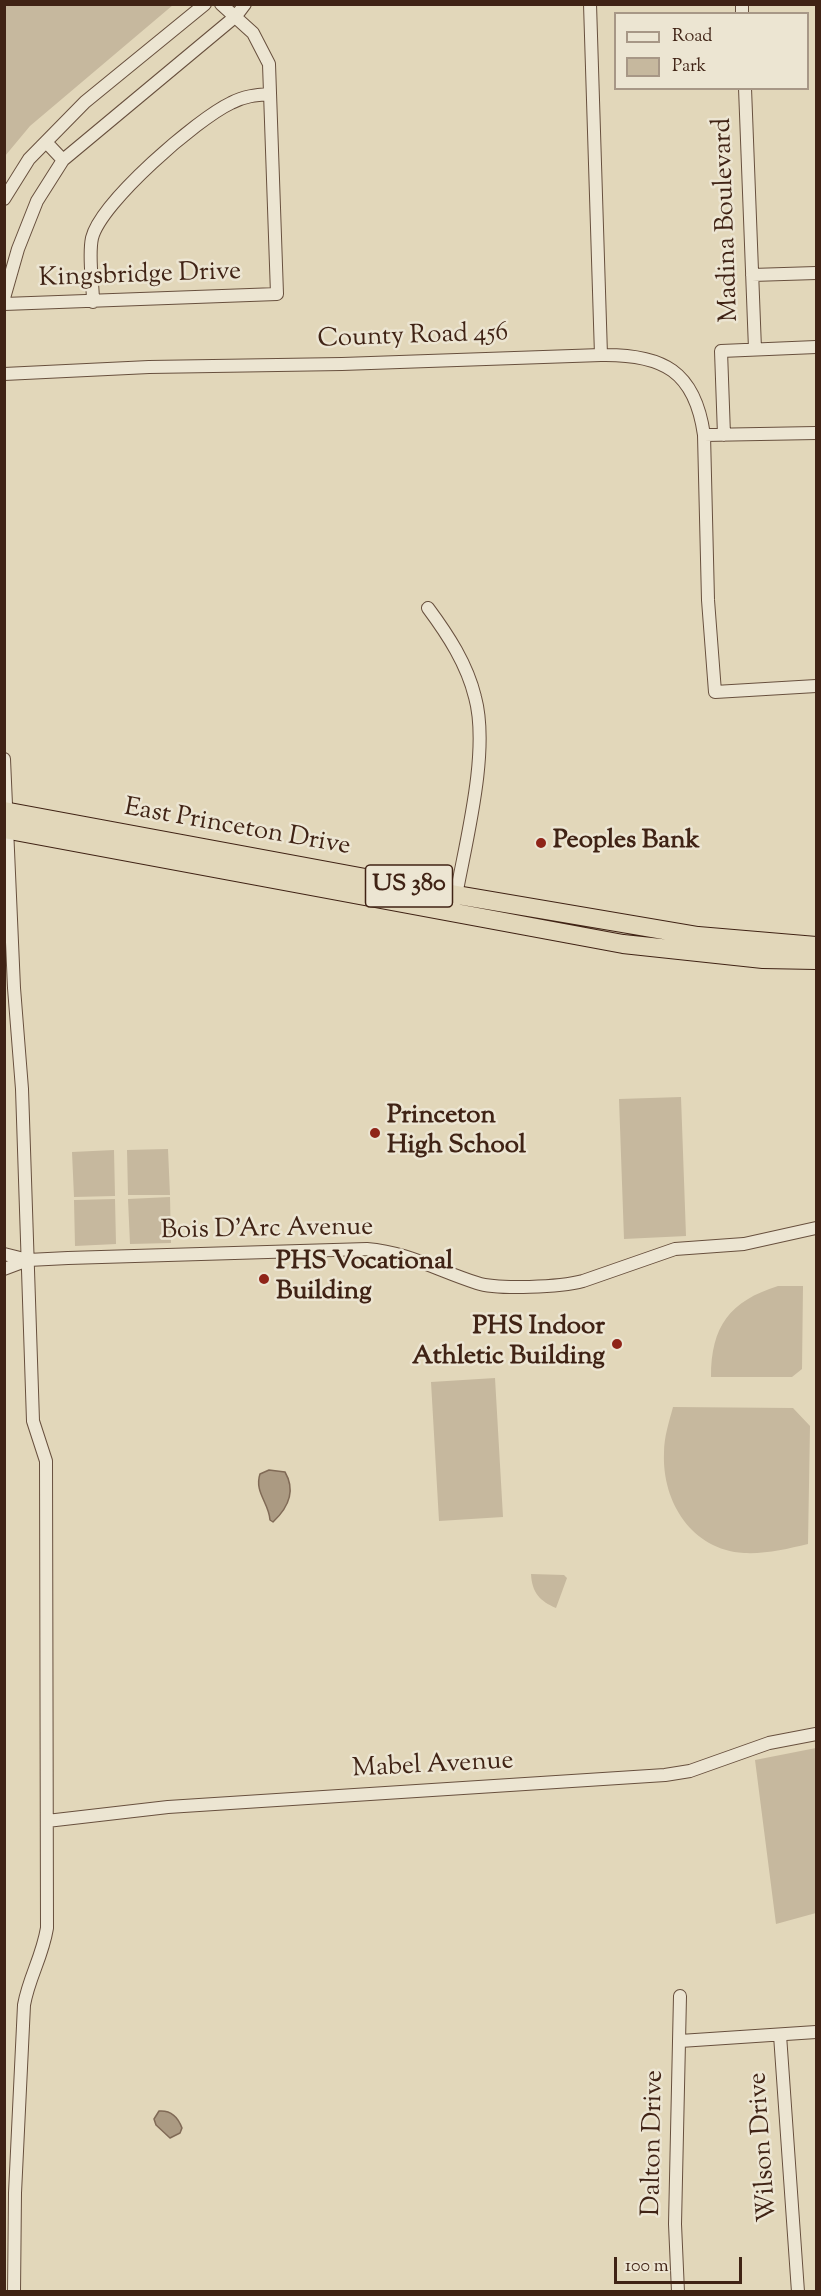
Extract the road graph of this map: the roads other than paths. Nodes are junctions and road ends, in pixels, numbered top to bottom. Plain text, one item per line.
1 (205, 4) edge
2 (221, 4) edge
3 (245, 4) edge
4 (590, 4) edge
5 (236, 16) junction
6 (745, 90) edge
7 (270, 94) junction
8 (46, 142) junction
9 (63, 159) junction
10 (4, 199) edge
11 (816, 273) edge
12 (752, 275) junction
13 (4, 298) edge
14 (93, 302) junction
15 (4, 304) edge
16 (816, 347) edge
17 (755, 349) junction
18 (601, 355) junction
19 (4, 374) edge
20 (816, 433) edge
21 (704, 435) junction
22 (724, 435) junction
23 (428, 608) dead end
24 (816, 686) edge
25 (4, 759) edge
26 (5, 784) edge
27 (6, 821) edge
28 (456, 895) junction
29 (453, 913) junction
30 (625, 923) junction
31 (623, 944) junction
32 (816, 946) edge
33 (816, 960) edge
34 (816, 1228) edge
35 (4, 1254) edge
36 (28, 1260) junction
37 (4, 1269) edge
38 (816, 1734) edge
39 (47, 1821) junction
40 (680, 1996) dead end
41 (816, 2032) edge
42 (780, 2035) junction
43 (680, 2041) junction
44 (14, 2292) edge
45 (678, 2292) edge
46 (798, 2292) edge

1 - 8 street
2 - 5 street
3 - 5 street
4 - 18 street
5 - 7 street
5 - 9 street
6 - 12 street, Madina Boulevard
7 - 14 street
7 - 14 street, Kingsbridge Drive
8 - 9 street
8 - 10 street
9 - 13 street
11 - 12 street
12 - 17 street, Madina Boulevard
14 - 15 street, Kingsbridge Drive
16 - 17 street
17 - 22 street
18 - 19 street, County Road 456
18 - 21 street, County Road 456
20 - 22 street
21 - 22 street
21 - 24 street, County Road 456
23 - 28 street
25 - 26 street
26 - 27 street
27 - 28 highway, East Princeton Drive / US 380
27 - 29 highway, East Princeton Drive / US 380
27 - 36 street
28 - 29 street
28 - 30 highway, East Princeton Drive / US 380
29 - 31 highway, East Princeton Drive / US 380
30 - 31 highway
30 - 32 highway, East Princeton Drive / US 380
31 - 33 highway, East Princeton Drive / US 380
34 - 36 street, Bois D'Arc Avenue
35 - 36 street
36 - 37 street
36 - 39 street
38 - 39 street, Mabel Avenue
39 - 44 street
40 - 43 street, Dalton Drive
41 - 42 street
42 - 43 street
42 - 46 street, Wilson Drive
43 - 45 street, Dalton Drive

